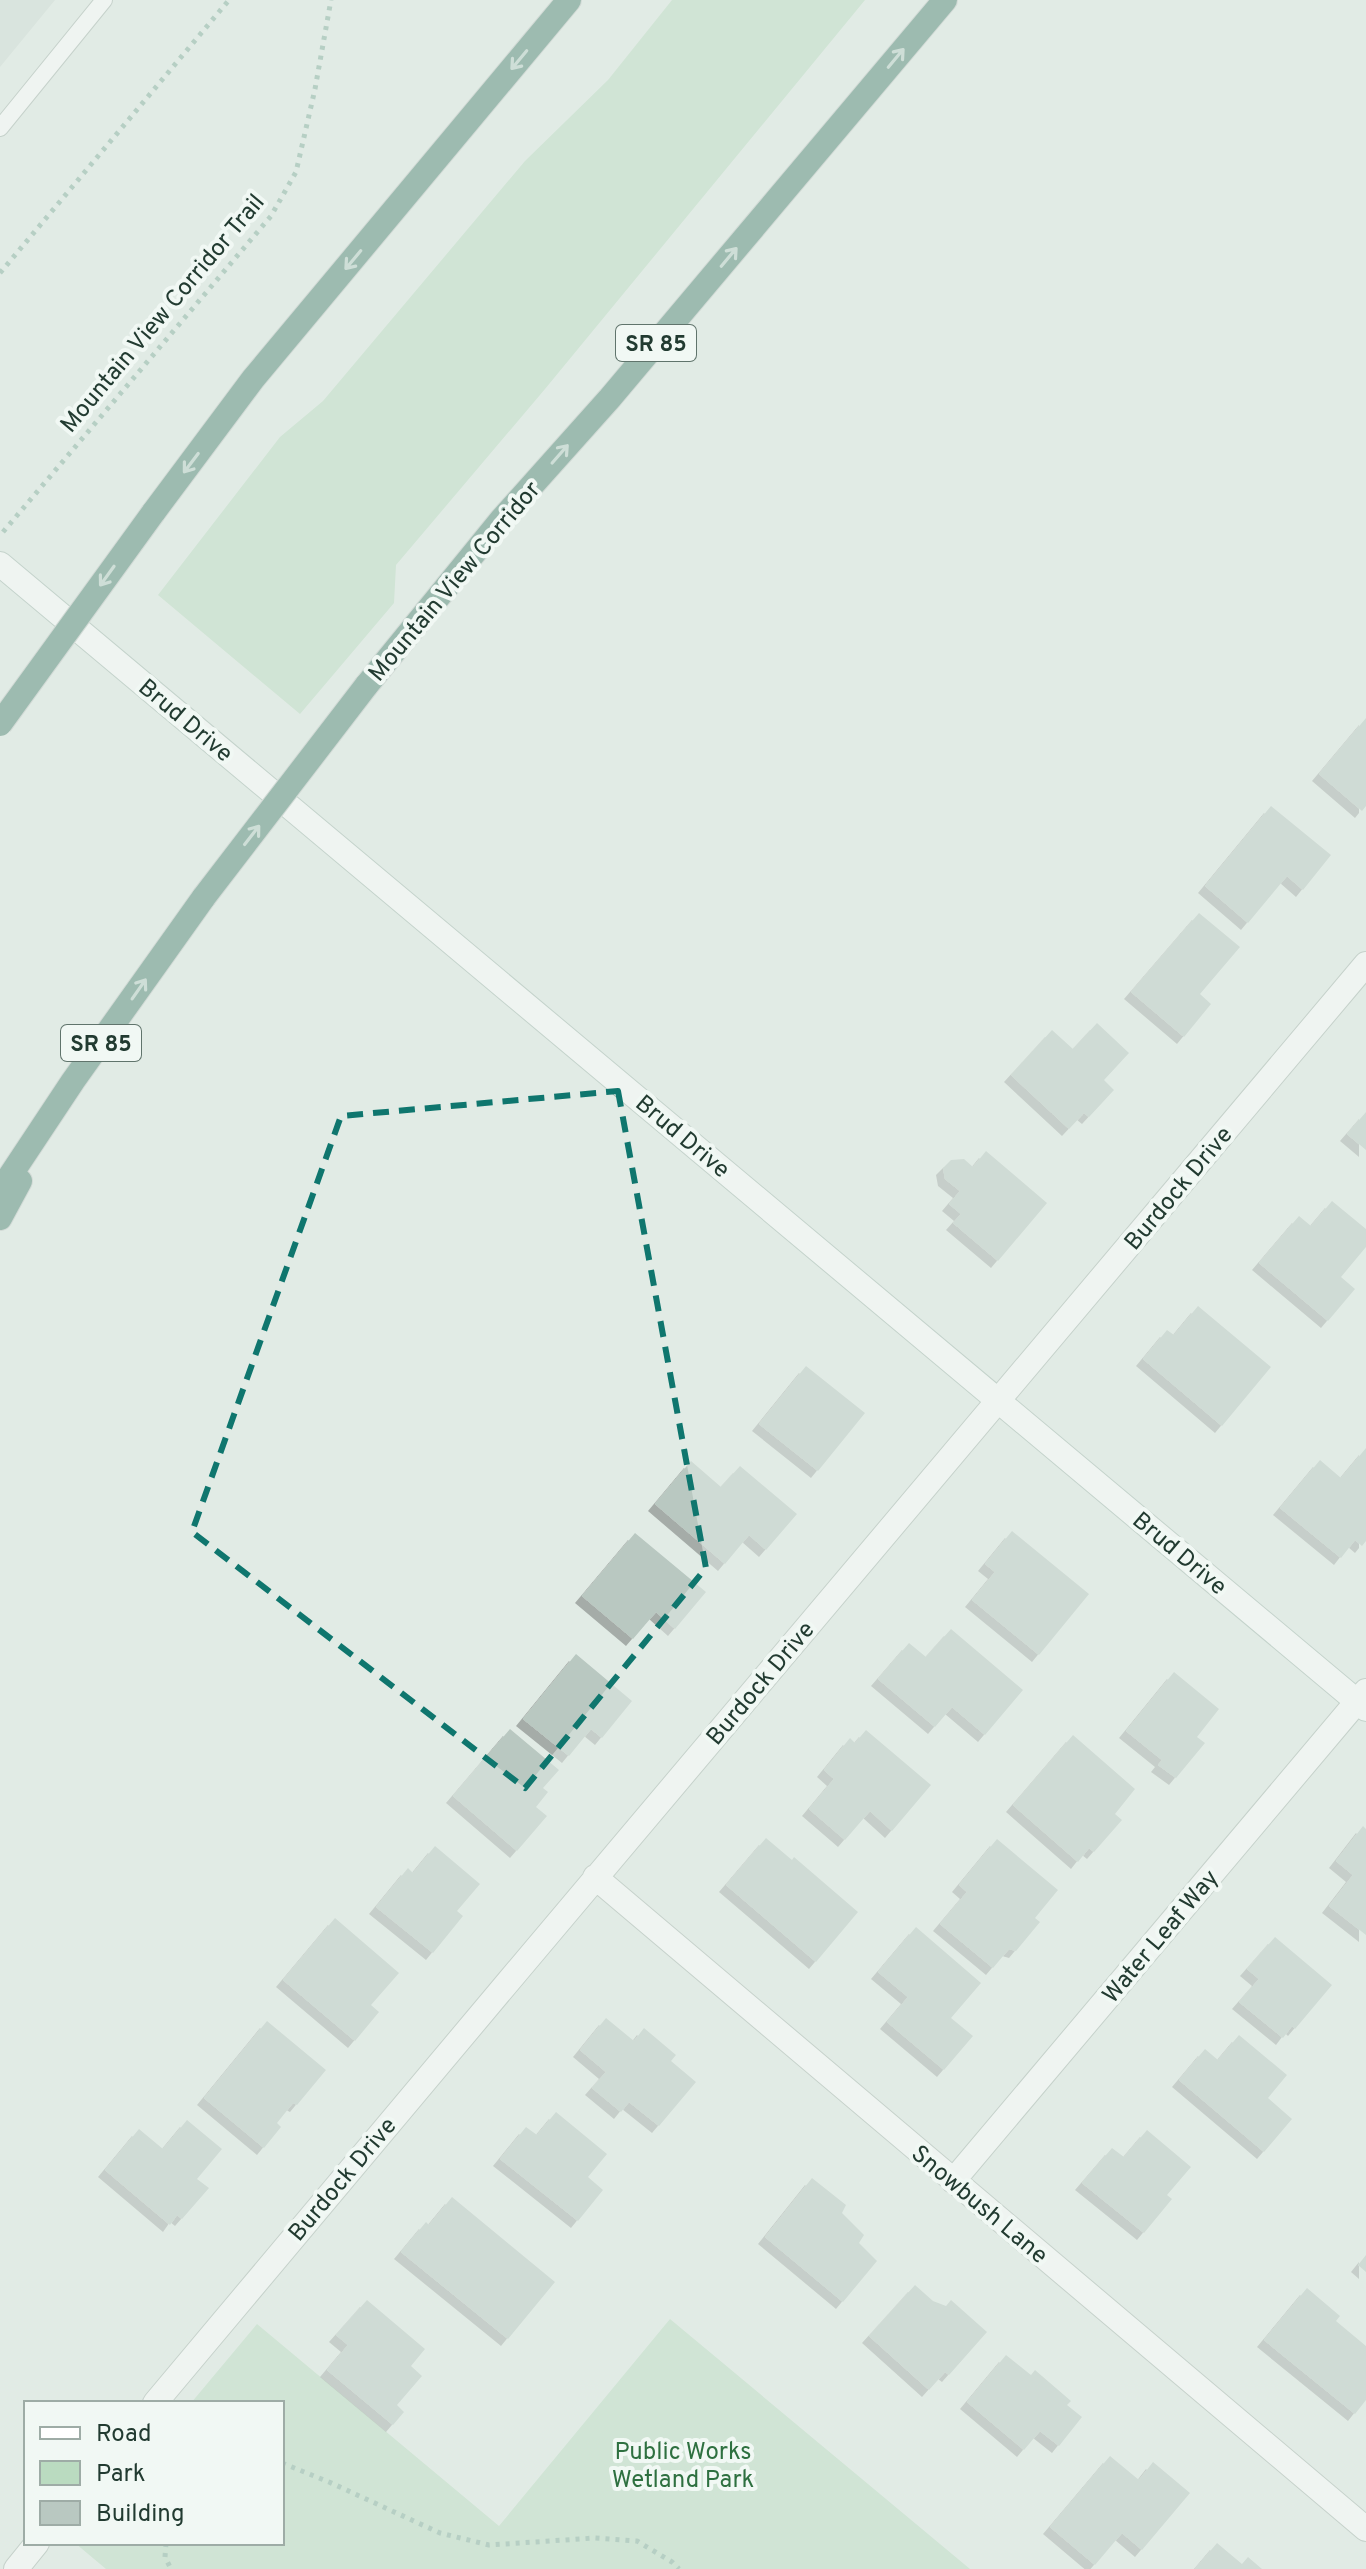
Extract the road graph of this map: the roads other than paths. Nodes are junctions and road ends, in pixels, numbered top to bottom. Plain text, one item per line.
1 (104, 0) edge
2 (569, 0) edge
3 (945, 0) edge
4 (0, 128) edge
5 (0, 564) edge
6 (0, 724) edge
7 (1366, 964) edge
8 (73, 1081) junction
9 (0, 1191) edge
10 (0, 1218) edge
11 (999, 1401) junction
12 (1363, 1701) edge
13 (595, 1877) junction
14 (953, 2181) junction
15 (157, 2401) edge
16 (1366, 2529) edge
17 (35, 2545) edge
18 (16, 2569) edge

1 - 4 lane
2 -> 6 highway, bridge
8 -> 3 highway, Mountain View Corridor / SR 85, bridge
5 - 11 street, Brud Drive
7 - 11 street, Burdock Drive
8 - 9 highway, Mountain View Corridor / SR 85
8 - 10 highway
11 - 12 street, Brud Drive
11 - 13 street, Burdock Drive
12 - 14 street, Water Leaf Way
13 - 14 street, Snowbush Lane
13 - 15 street, Burdock Drive
14 - 16 street, Snowbush Lane
17 - 18 street

